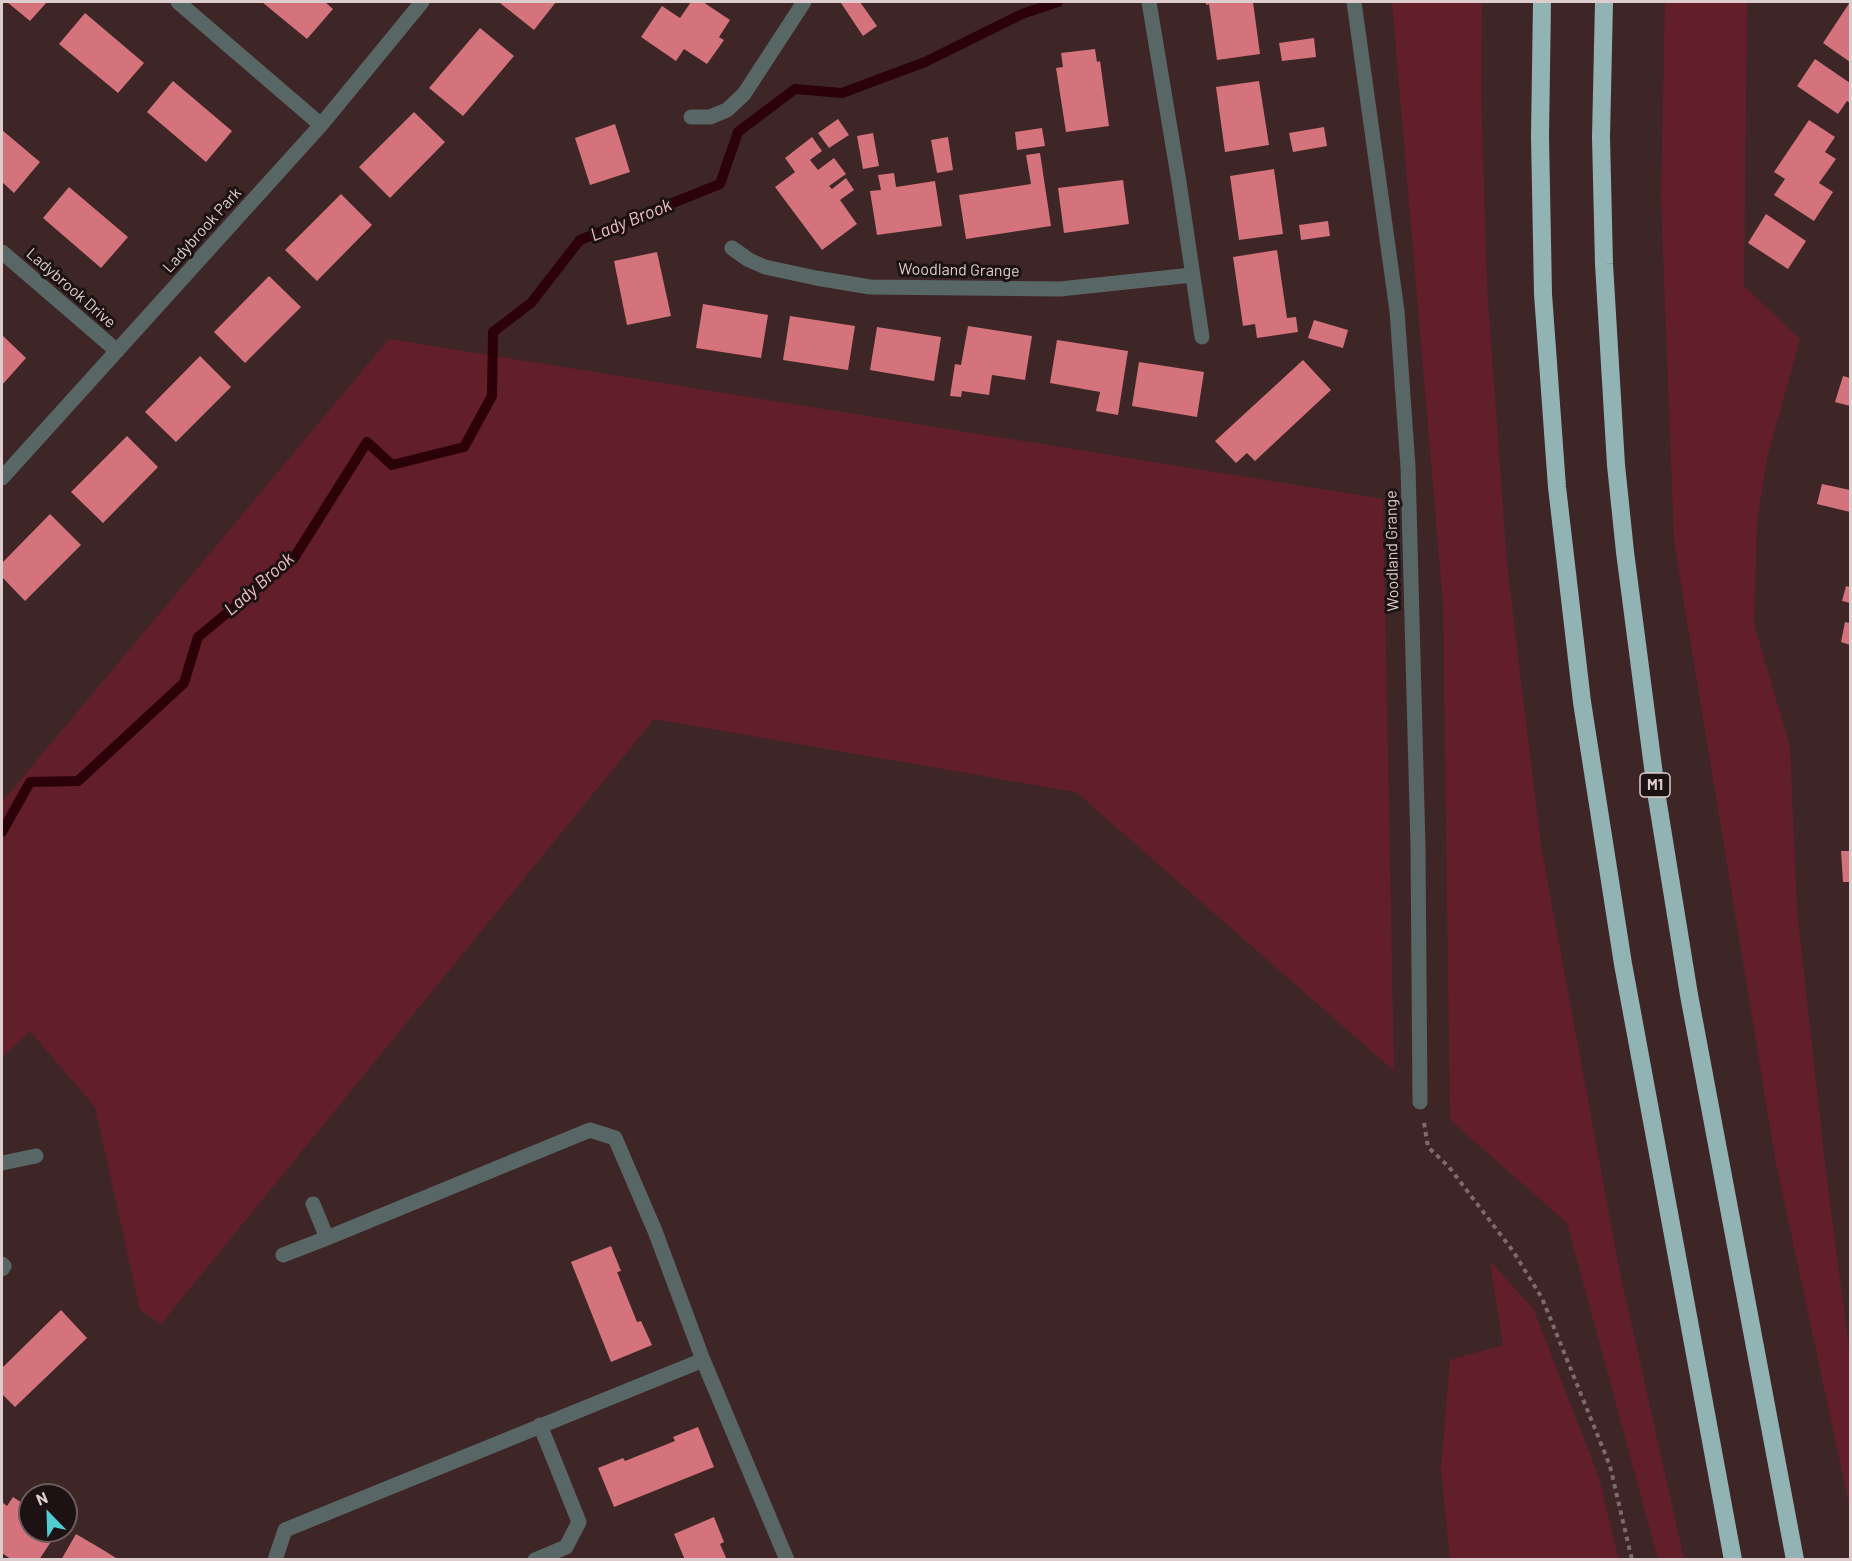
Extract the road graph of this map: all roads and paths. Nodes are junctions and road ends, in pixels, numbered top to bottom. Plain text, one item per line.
1 (178, 2) edge
2 (422, 2) edge
3 (804, 2) edge
4 (1149, 2) edge
5 (1354, 2) edge
6 (1542, 2) edge
7 (1604, 2) edge
8 (691, 117) dead end
9 (321, 125) junction
10 (732, 248) dead end
11 (2, 252) edge
12 (1192, 275) junction
13 (1202, 338) dead end
14 (117, 351) junction
15 (2, 478) edge
16 (1420, 1102) joint
17 (36, 1156) dead end
18 (2, 1162) edge
19 (313, 1204) dead end
20 (327, 1238) junction
21 (283, 1255) dead end
22 (2, 1264) edge
23 (2, 1269) edge
24 (703, 1360) junction
25 (540, 1425) junction
26 (275, 1560) edge
27 (535, 1560) edge
28 (787, 1560) edge
29 (1632, 1560) edge
30 (1733, 1560) edge
31 (1795, 1560) edge

1 - 9 street
2 - 9 street, Ladybrook Park
3 - 8 street
4 - 12 street
5 - 16 street, Woodland Grange
6 - 30 highway
7 - 31 highway, M1
9 - 14 street, Ladybrook Park
10 - 12 street, Woodland Grange
11 - 14 street, Ladybrook Drive
12 - 13 street
14 - 15 street, Ladybrook Park
16 - 29 path
17 - 18 street
19 - 20 street
20 - 21 street
20 - 24 street
22 - 23 street
24 - 25 street
24 - 28 street
25 - 26 street
25 - 27 street

